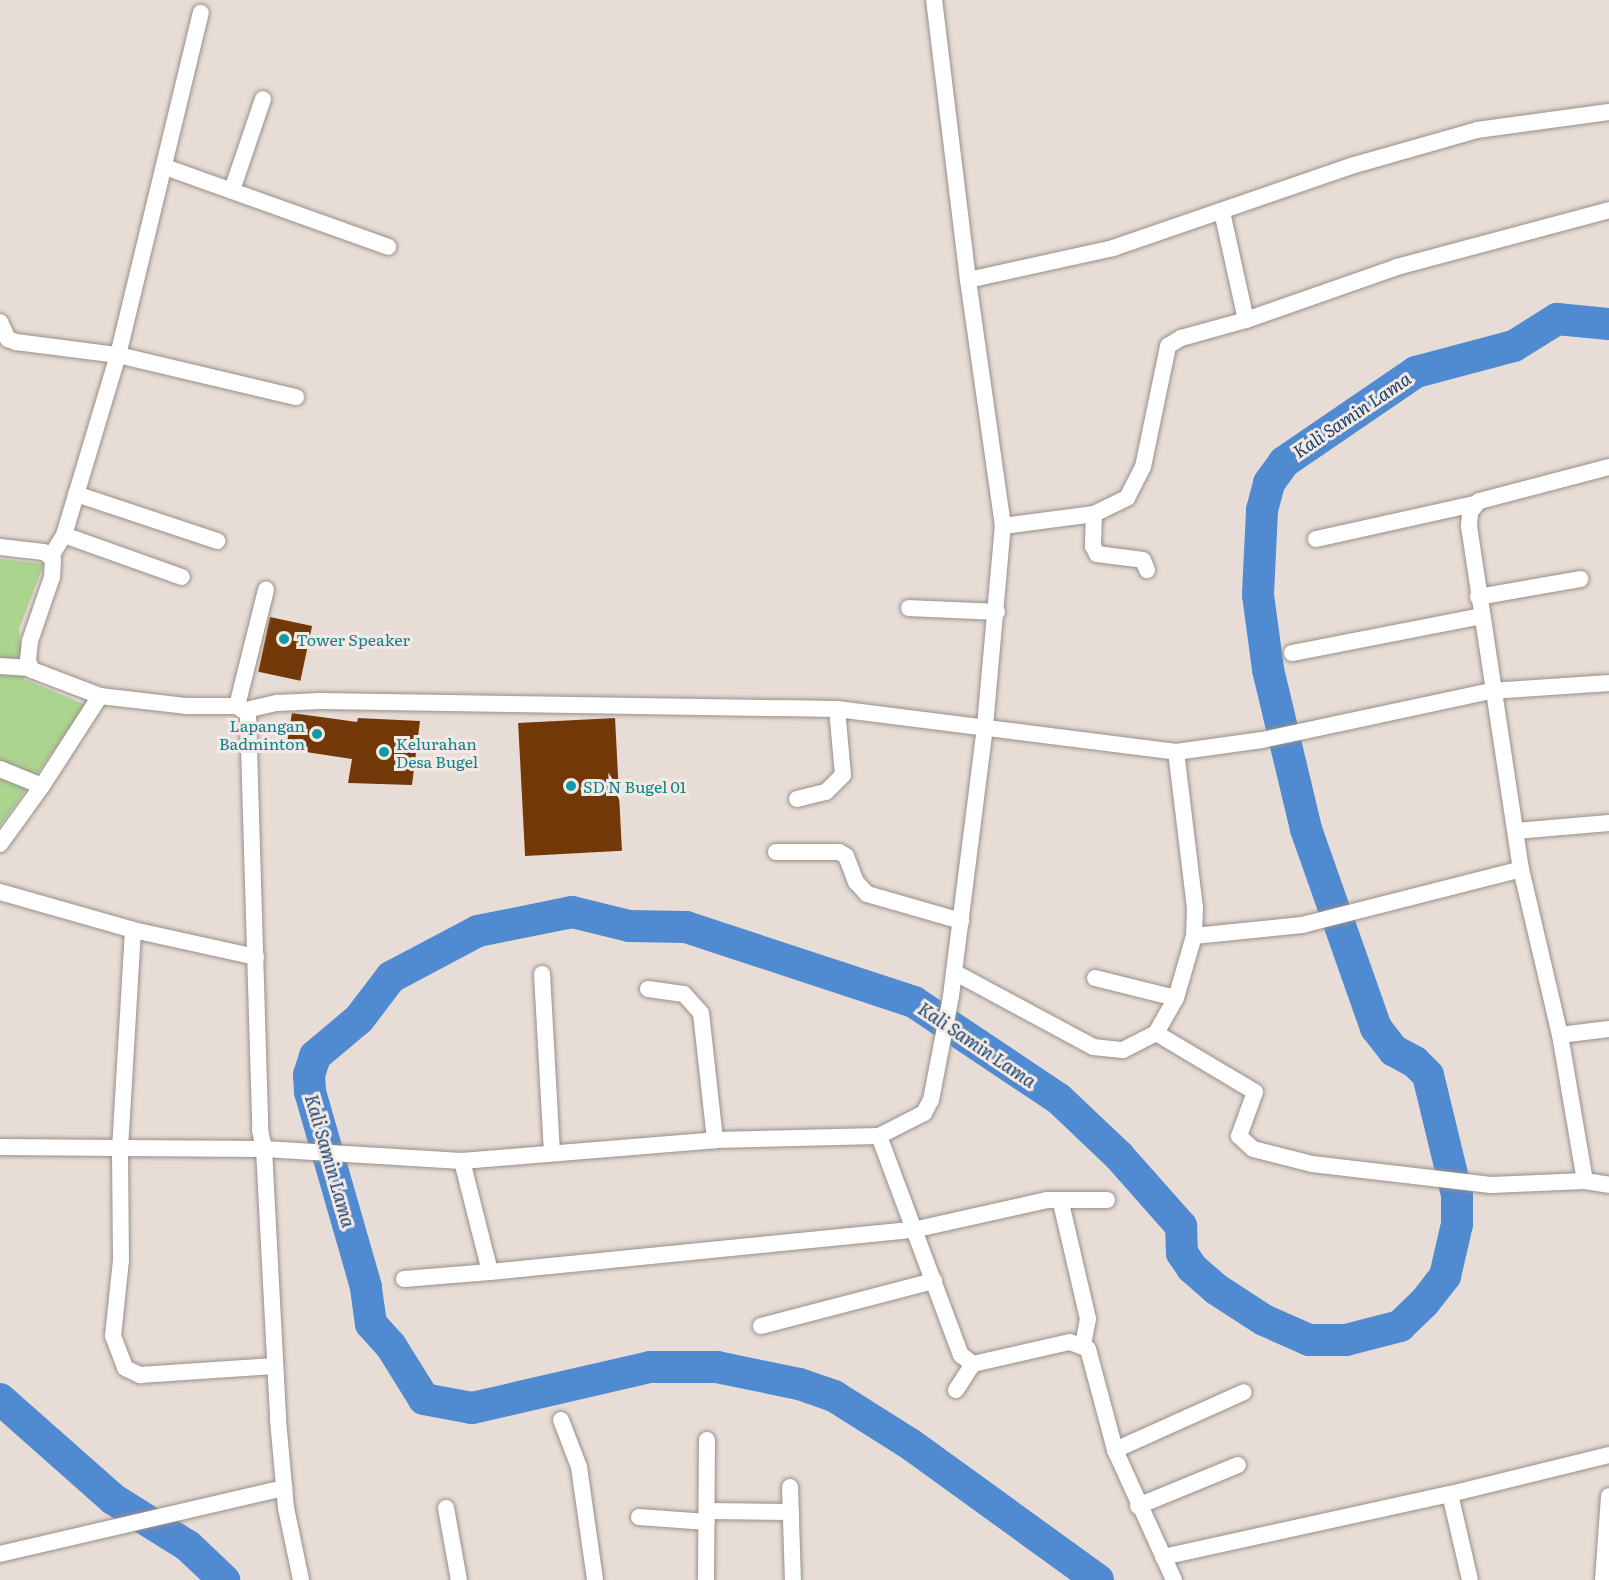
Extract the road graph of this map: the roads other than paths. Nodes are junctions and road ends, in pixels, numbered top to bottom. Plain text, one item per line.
1 (934, 0) edge
2 (201, 13) dead end
3 (263, 99) dead end
4 (1609, 112) edge
5 (165, 167) junction
6 (232, 190) junction
7 (1609, 210) edge
8 (1222, 212) junction
9 (388, 247) dead end
10 (968, 280) junction
11 (1246, 320) junction
12 (0, 322) edge
13 (118, 356) junction
14 (296, 397) dead end
15 (1609, 467) edge
16 (76, 494) junction
17 (1474, 504) junction
18 (1094, 514) junction
19 (1003, 526) junction
20 (64, 536) junction
21 (1316, 539) dead end
22 (217, 541) dead end
23 (0, 548) edge
24 (51, 556) junction
25 (1148, 570) dead end
26 (182, 577) dead end
27 (1580, 579) dead end
28 (266, 590) dead end
29 (1478, 597) junction
30 (909, 608) dead end
31 (997, 612) junction
32 (1482, 616) junction
33 (1292, 653) dead end
34 (0, 666) edge
35 (30, 668) junction
36 (1609, 683) edge
37 (1491, 691) junction
38 (100, 696) junction
39 (242, 708) junction
40 (837, 710) junction
41 (985, 726) junction
42 (1176, 752) junction
43 (0, 769) edge
44 (42, 786) junction
45 (797, 799) dead end
46 (1609, 823) edge
47 (1516, 831) junction
48 (0, 844) edge
49 (776, 852) dead end
50 (1521, 869) junction
51 (1, 897) edge
52 (961, 921) junction
53 (133, 930) junction
54 (1194, 936) junction
55 (256, 957) junction
56 (954, 972) junction
57 (542, 974) dead end
58 (1095, 978) dead end
59 (648, 989) dead end
60 (1176, 998) junction
61 (1609, 1029) edge
62 (1156, 1034) junction
63 (1560, 1035) junction
64 (879, 1136) junction
65 (715, 1140) junction
66 (0, 1147) edge
67 (120, 1148) junction
68 (264, 1149) junction
69 (552, 1152) junction
70 (462, 1161) junction
71 (1585, 1181) junction
72 (1609, 1185) edge
73 (1107, 1200) dead end
74 (1061, 1203) junction
75 (913, 1230) junction
76 (490, 1272) junction
77 (404, 1279) dead end
78 (934, 1281) junction
79 (761, 1326) dead end
80 (1083, 1345) junction
81 (973, 1364) junction
82 (274, 1366) junction
83 (956, 1390) dead end
84 (1244, 1392) dead end
85 (561, 1420) dead end
86 (706, 1440) dead end
87 (1115, 1450) junction
88 (1609, 1455) edge
89 (1238, 1465) dead end
90 (790, 1486) dead end
91 (284, 1488) junction
92 (1450, 1494) junction
93 (1609, 1496) edge
94 (1138, 1506) junction
95 (446, 1508) dead end
96 (791, 1512) junction
97 (707, 1516) junction
98 (639, 1517) dead end
99 (1607, 1531) edge
100 (0, 1554) edge
101 (1163, 1557) junction
102 (301, 1580) edge
103 (459, 1580) edge
104 (595, 1580) edge
105 (706, 1580) edge
106 (793, 1580) edge
107 (1174, 1580) edge
108 (1470, 1580) edge
109 (1603, 1580) edge

1 - 10 street
2 - 5 street
3 - 6 street
4 - 8 street
5 - 6 street
5 - 13 street
6 - 9 street
7 - 11 street
8 - 10 street
8 - 11 street
10 - 19 street
11 - 18 street
12 - 13 street
13 - 14 street
13 - 16 street
15 - 17 street
16 - 20 street
16 - 22 street
17 - 21 street
17 - 29 street
18 - 19 street
18 - 25 street
19 - 31 street
20 - 24 street
20 - 26 street
23 - 24 street
24 - 35 street
27 - 29 street
28 - 39 street
29 - 32 street
30 - 31 street
31 - 41 street
32 - 33 street
32 - 37 street
34 - 35 street
35 - 38 street
36 - 37 street
37 - 42 street
37 - 47 street
38 - 39 street
38 - 44 street
39 - 40 street
39 - 55 street
40 - 41 street
40 - 45 street
41 - 42 street
41 - 52 street
42 - 54 street
43 - 44 street
44 - 48 street
46 - 47 street
47 - 50 street
49 - 52 street
50 - 54 street
50 - 63 street
51 - 53 street
52 - 56 street
53 - 55 street
53 - 67 street
54 - 60 street
55 - 68 street
56 - 62 street
56 - 64 street
57 - 69 street
58 - 60 street
59 - 65 street
60 - 62 street
61 - 63 street
62 - 71 street
63 - 71 street
64 - 65 street
64 - 75 street
65 - 69 street
66 - 67 street
67 - 68 street
67 - 82 street
68 - 70 street
68 - 82 street
69 - 70 street
70 - 76 street
71 - 72 street
73 - 74 street
74 - 75 street
74 - 80 street
75 - 76 street
75 - 78 street
76 - 77 street
78 - 79 street
78 - 81 street
80 - 81 street
80 - 87 street
81 - 83 street
82 - 91 street
84 - 87 street
85 - 104 street
86 - 97 street
87 - 94 street
88 - 92 street
89 - 94 street
90 - 96 street
91 - 100 street
91 - 102 street
92 - 101 street
92 - 108 street
93 - 99 street
94 - 101 street
95 - 103 street
96 - 97 street
96 - 106 street
97 - 98 street
97 - 105 street
99 - 109 street
101 - 107 street

